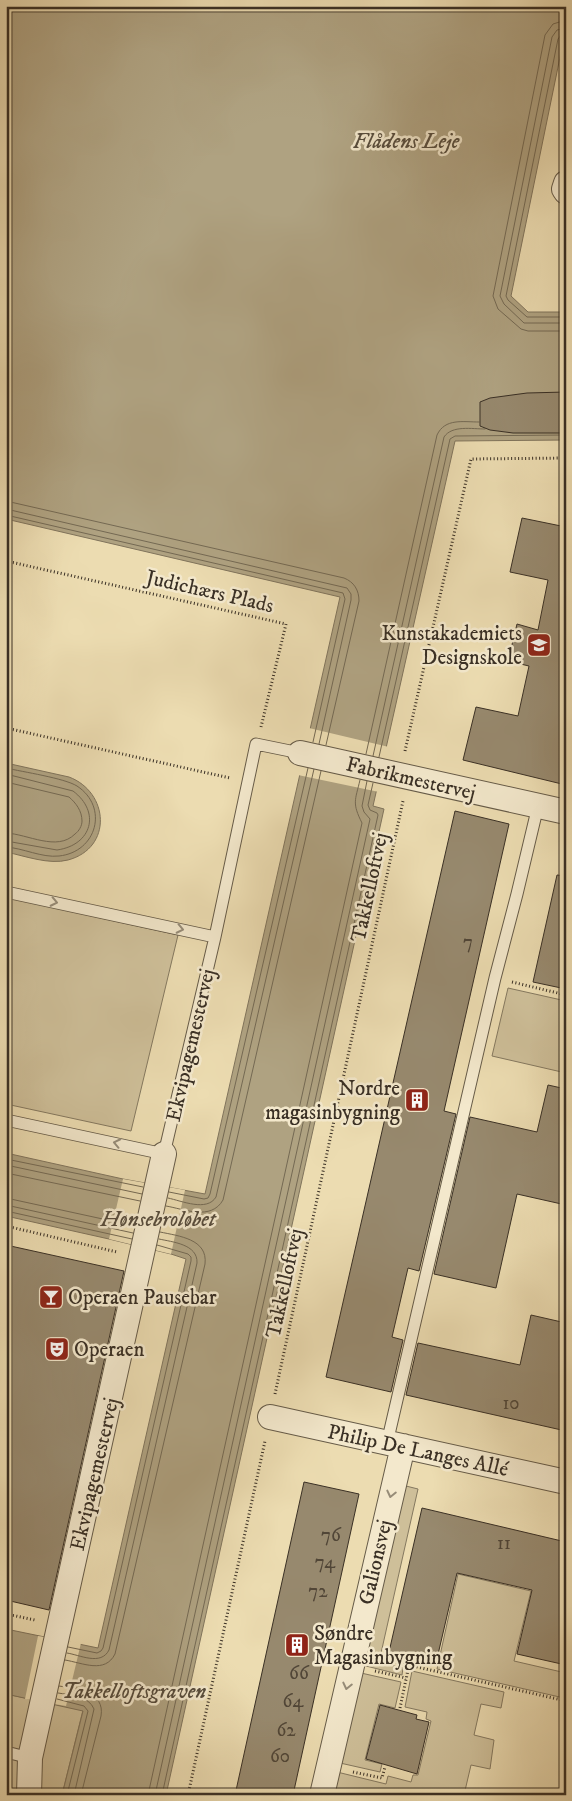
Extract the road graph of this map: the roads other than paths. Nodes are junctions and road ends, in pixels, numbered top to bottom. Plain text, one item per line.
1 (256, 744) joint
2 (300, 753) joint
3 (538, 806) junction
4 (566, 812) edge
5 (6, 892) edge
6 (215, 937) junction
7 (6, 1120) edge
8 (163, 1161) junction
9 (270, 1417) road end
10 (395, 1445) junction
11 (566, 1482) edge
12 (6, 1752) edge
13 (30, 1758) junction
14 (29, 1795) edge
15 (322, 1795) edge

1 - 2 lane, Fabrikmestervej
1 - 6 lane, Ekvipagemestervej
2 - 3 street, Fabrikmestervej
3 - 4 street, Fabrikmestervej
3 - 10 lane
5 -> 6 lane
6 - 8 lane, Ekvipagemestervej
8 -> 7 lane
8 - 13 street, Ekvipagemestervej
9 - 10 street, Philip De Langes Allé
10 - 11 street, Philip De Langes Allé
10 -> 15 street, Galionsvej
12 - 13 lane
13 - 14 street, Ekvipagemestervej

